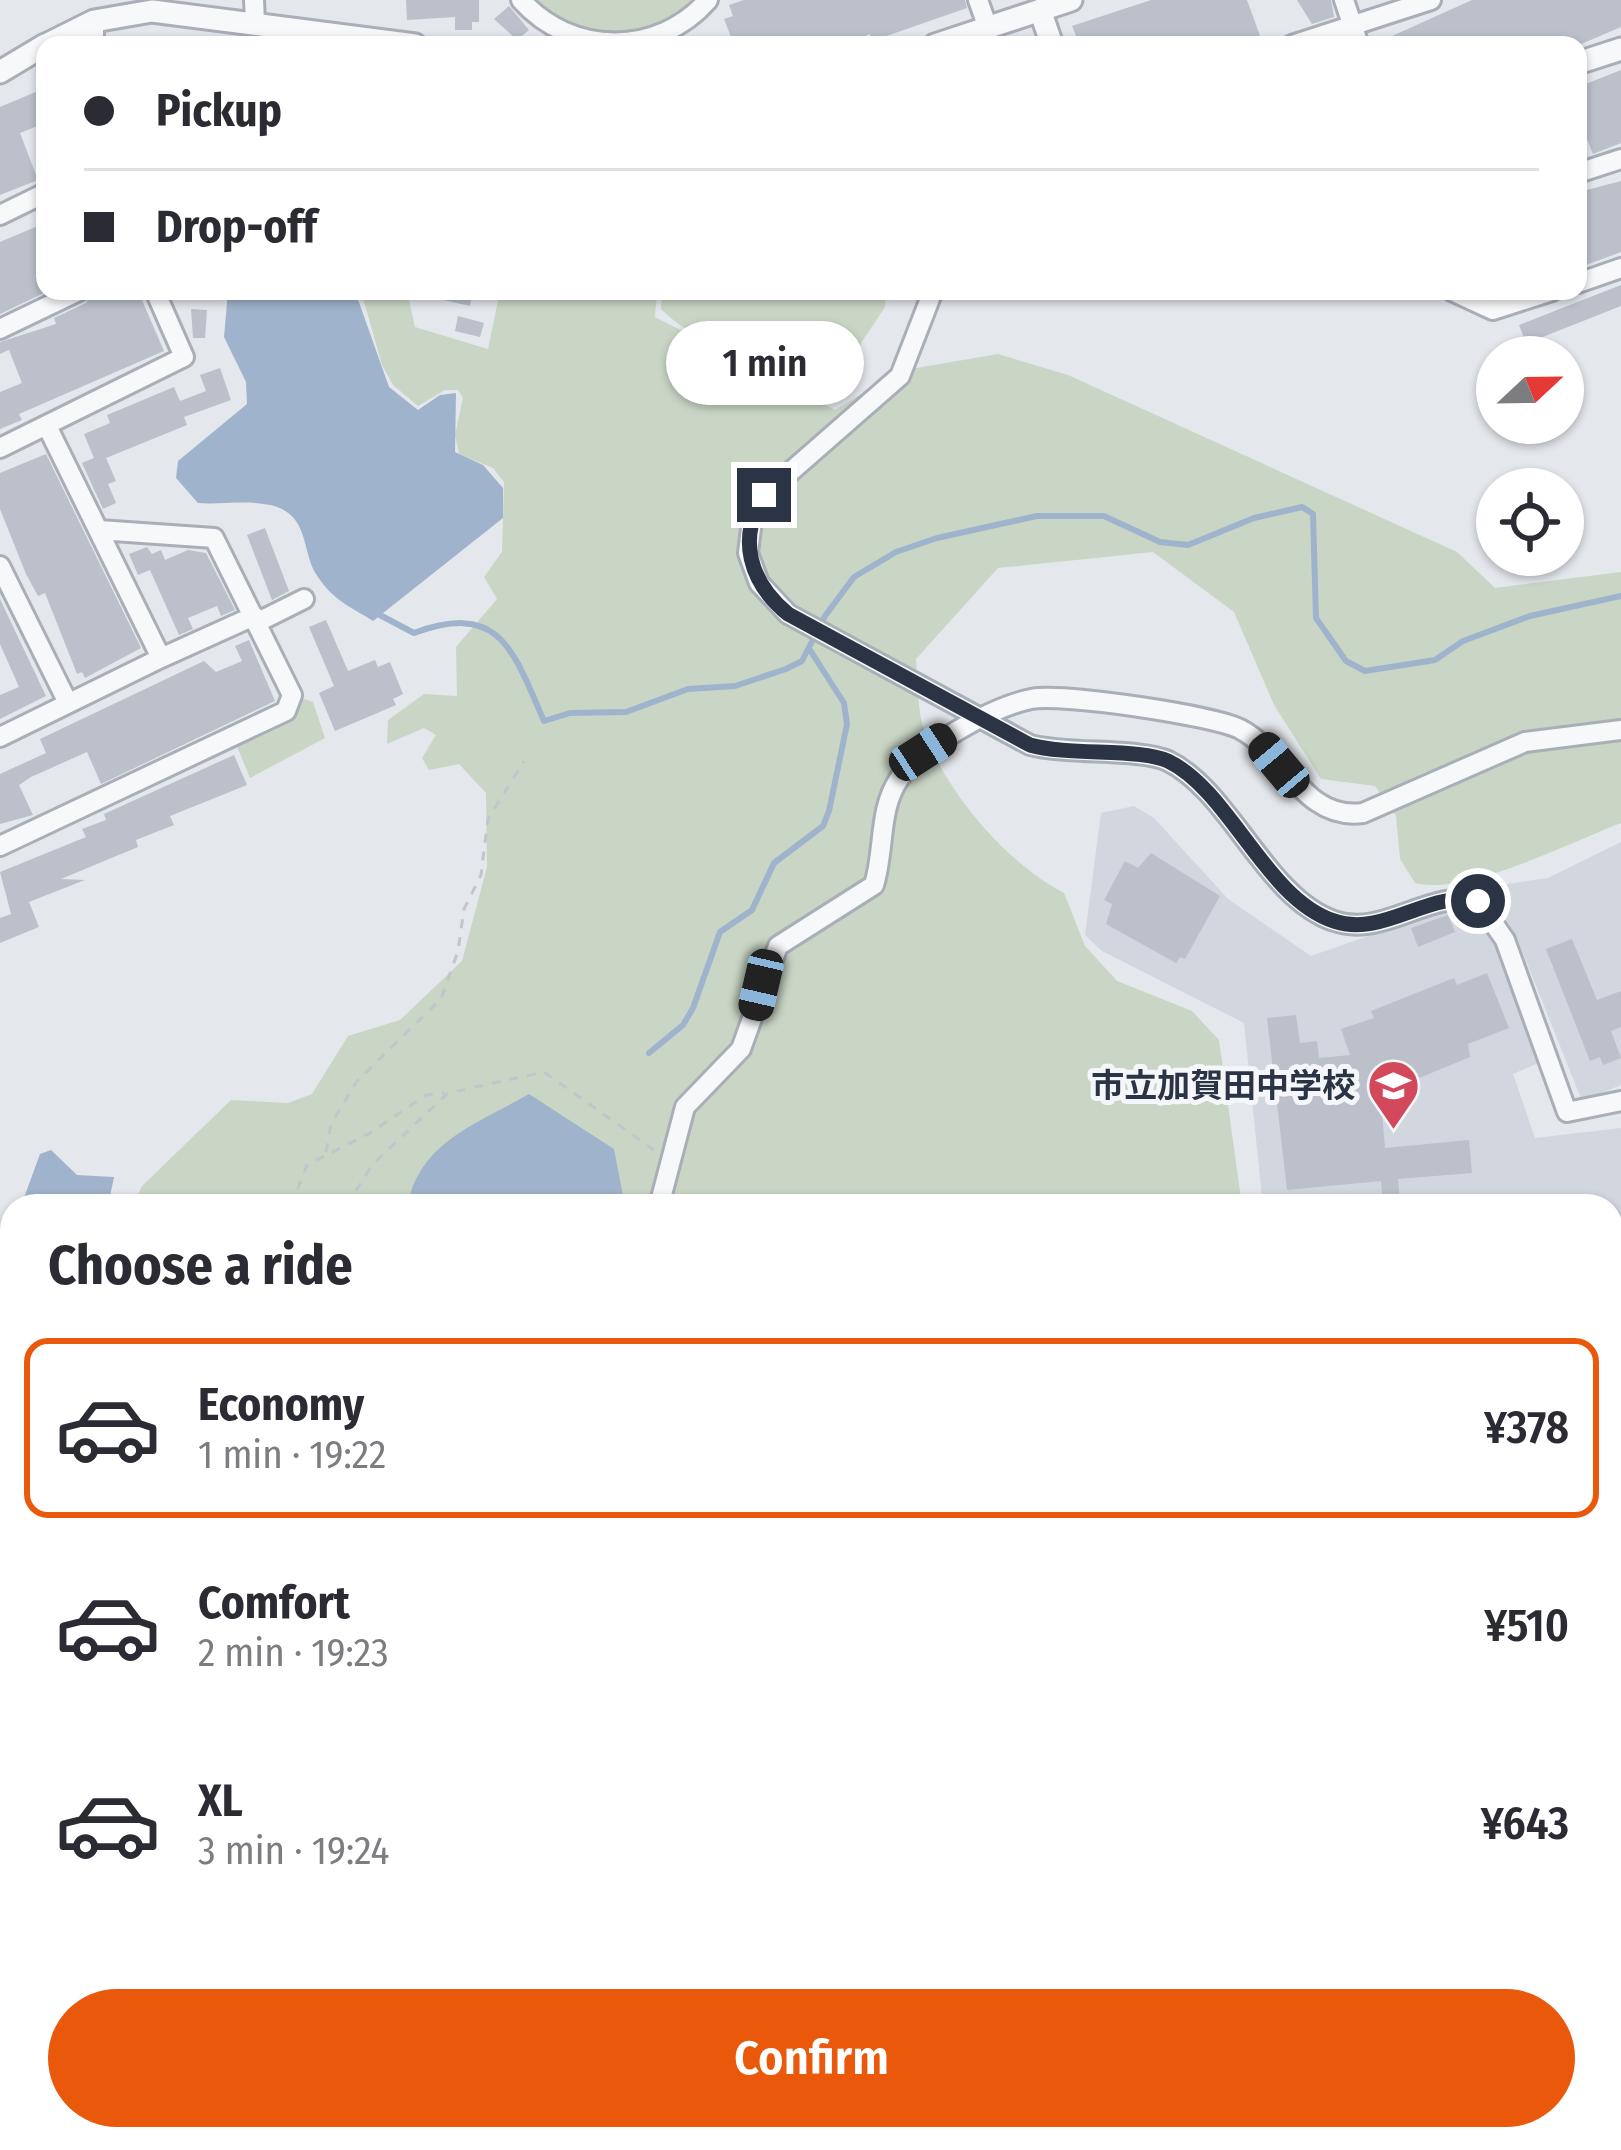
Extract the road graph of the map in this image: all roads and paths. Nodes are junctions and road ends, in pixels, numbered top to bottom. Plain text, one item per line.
1 (521, 0) edge
2 (708, 0) edge
3 (978, 0) edge
4 (1071, 0) edge
5 (1344, 0) edge
6 (1431, 0) edge
7 (1040, 10) junction
8 (254, 11) edge
9 (94, 20) junction
10 (1352, 25) junction
11 (988, 28) junction
12 (63, 36) edge
13 (94, 36) edge
14 (372, 36) edge
15 (569, 36) edge
16 (643, 36) edge
17 (963, 36) edge
18 (1049, 36) edge
19 (1319, 36) edge
20 (1356, 36) edge
21 (1621, 49) edge
22 (36, 50) edge
23 (1587, 60) edge
24 (0, 72) edge
25 (1621, 159) edge
26 (1587, 170) edge
27 (36, 197) edge
28 (0, 215) edge
29 (1621, 268) edge
30 (1587, 280) edge
31 (60, 300) edge
32 (159, 300) edge
33 (930, 300) edge
34 (1471, 300) edge
35 (1524, 300) edge
36 (0, 329) edge
37 (47, 426) junction
38 (0, 448) edge
39 (99, 530) junction
40 (0, 566) edge
41 (304, 599) dead end
42 (255, 620) junction
43 (161, 658) junction
44 (68, 703) junction
45 (982, 721) junction
46 (1621, 730) edge
47 (0, 737) edge
48 (524, 760) dead end
49 (0, 847) edge
50 (448, 1094) junction
51 (1621, 1101) edge
52 (326, 1153) junction
53 (670, 1154) junction
54 (296, 1194) edge
55 (354, 1194) edge
56 (662, 1194) edge

1 - 15 street
2 - 16 street
3 - 11 street
4 - 7 street
5 - 10 street
6 - 10 street
7 - 11 street
7 - 18 street
8 - 9 street
8 - 14 street
9 - 12 street
9 - 13 street
10 - 19 street
10 - 20 street
11 - 17 street
21 - 23 street
22 - 24 street
25 - 26 street
27 - 28 street
29 - 30 street
31 - 36 street
32 - 37 street
33 - 45 street
34 - 35 street
37 - 38 street
37 - 39 street
39 - 42 street
39 - 43 street
40 - 44 street
41 - 42 street
42 - 43 street
42 - 49 street
43 - 44 street
44 - 47 street
45 - 46 street
45 - 51 street
45 - 53 street
48 - 52 path
50 - 52 path
50 - 53 path
50 - 55 path
52 - 54 path
53 - 56 street

